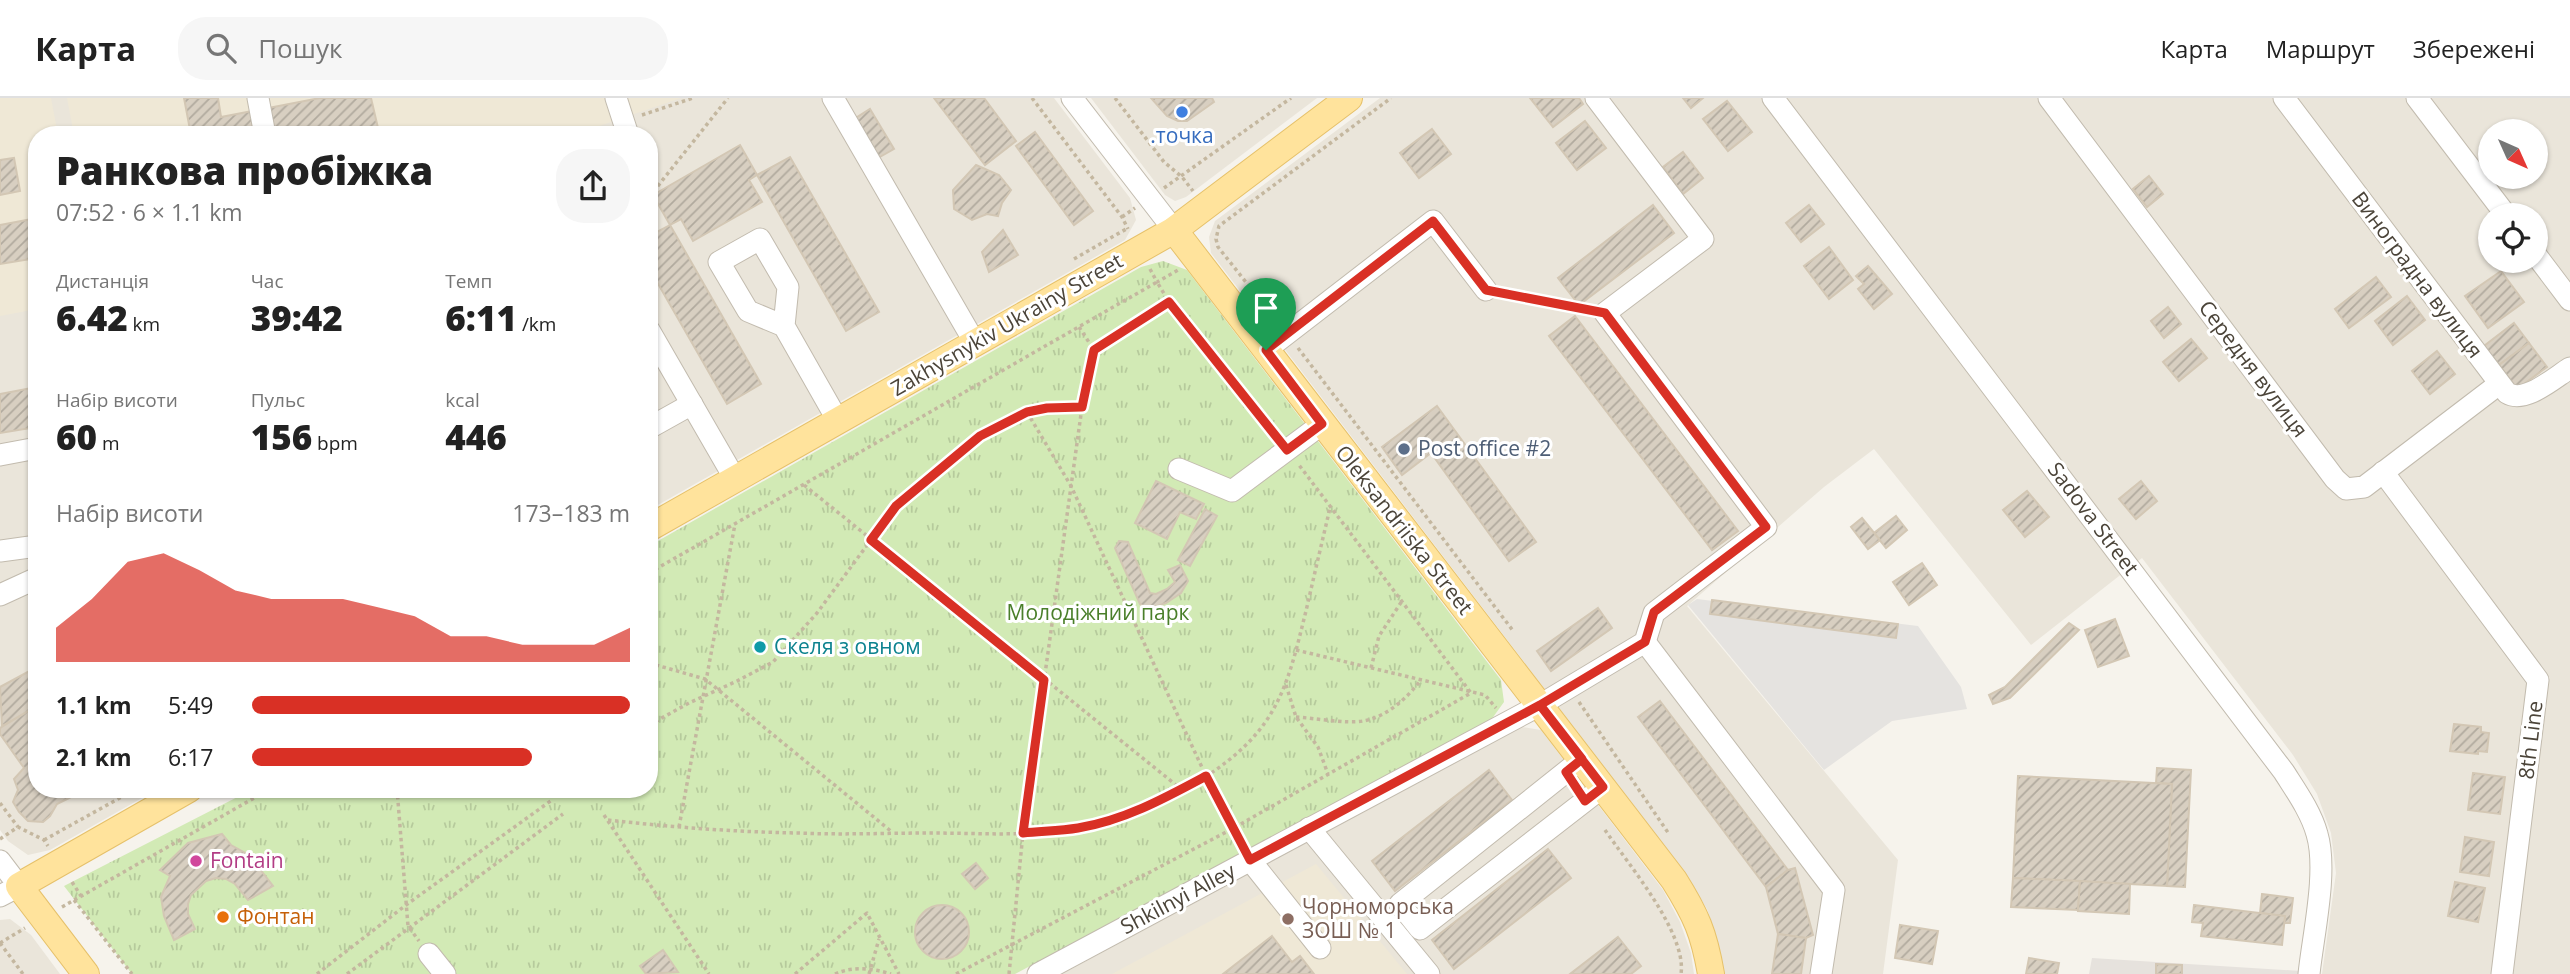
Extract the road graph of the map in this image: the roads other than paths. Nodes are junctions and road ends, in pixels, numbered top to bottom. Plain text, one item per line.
1 (258, 98) edge
2 (616, 98) edge
3 (833, 98) edge
4 (1072, 98) edge
5 (1596, 98) edge
6 (1773, 98) edge
7 (2049, 98) edge
8 (2284, 98) edge
9 (2417, 98) edge
10 (1336, 102) edge
11 (263, 126) edge
12 (625, 126) edge
13 (2497, 203) edge
14 (1174, 230) junction
15 (2548, 271) edge
16 (1486, 290) road end
17 (2570, 300) edge
18 (784, 326) dead end
19 (975, 343) junction
20 (658, 345) edge
21 (1266, 350) junction
22 (2570, 368) edge
23 (2499, 384) junction
24 (692, 404) junction
25 (838, 421) junction
26 (658, 423) edge
27 (1322, 424) junction
28 (28, 450) edge
29 (0, 455) edge
30 (1179, 469) dead end
31 (2383, 472) junction
32 (735, 479) junction
33 (658, 523) edge
34 (28, 547) edge
35 (0, 551) edge
36 (28, 582) edge
37 (0, 595) edge
38 (1645, 642) junction
39 (1540, 705) junction
40 (1582, 759) junction
41 (1594, 794) junction
42 (173, 798) edge
43 (1309, 828) junction
44 (1250, 860) junction
45 (0, 861) edge
46 (9, 891) edge
47 (1320, 948) dead end
48 (429, 954) dead end
49 (86, 974) edge
50 (445, 974) edge
51 (1038, 974) edge
52 (1429, 974) edge
53 (1711, 974) edge
54 (1821, 974) edge
55 (2309, 974) edge
56 (2502, 974) edge

1 - 11 street
2 - 12 street
3 - 19 street
4 - 14 street, Oleksandriiska Street
5 - 38 street
6 - 55 street, Sadova Street
7 - 31 street, Середня вулиця
8 - 23 street, Виноградна вулиця
9 - 13 street
10 - 14 main road, Zakhysnykiv Ukrainy Street
14 - 19 main road, Zakhysnykiv Ukrainy Street
14 - 21 main road, Oleksandriiska Street
15 - 17 street
16 - 21 street
18 - 25 street
19 - 25 main road, Zakhysnykiv Ukrainy Street
20 - 24 street
21 - 27 main road, Oleksandriiska Street
22 - 23 street
23 - 31 street, Середня вулиця
24 - 26 street
24 - 32 street
25 - 32 main road, Zakhysnykiv Ukrainy Street
27 - 30 street
27 - 39 main road, Oleksandriiska Street
28 - 29 street
31 - 56 street, 8th Line
32 - 33 main road, Zakhysnykiv Ukrainy Street
34 - 35 street
36 - 37 street
38 - 39 street, Shkilnyi Alley
38 - 54 street
39 - 40 main road, Oleksandriiska Street
39 - 43 street, Shkilnyi Alley
40 - 41 main road, Oleksandriiska Street
40 - 41 street
41 - 53 main road, Oleksandriiska Street
42 - 46 main road
43 - 44 street, Shkilnyi Alley
43 - 52 street
44 - 47 street
44 - 51 street, Shkilnyi Alley
45 - 46 street
46 - 49 main road
48 - 50 street

